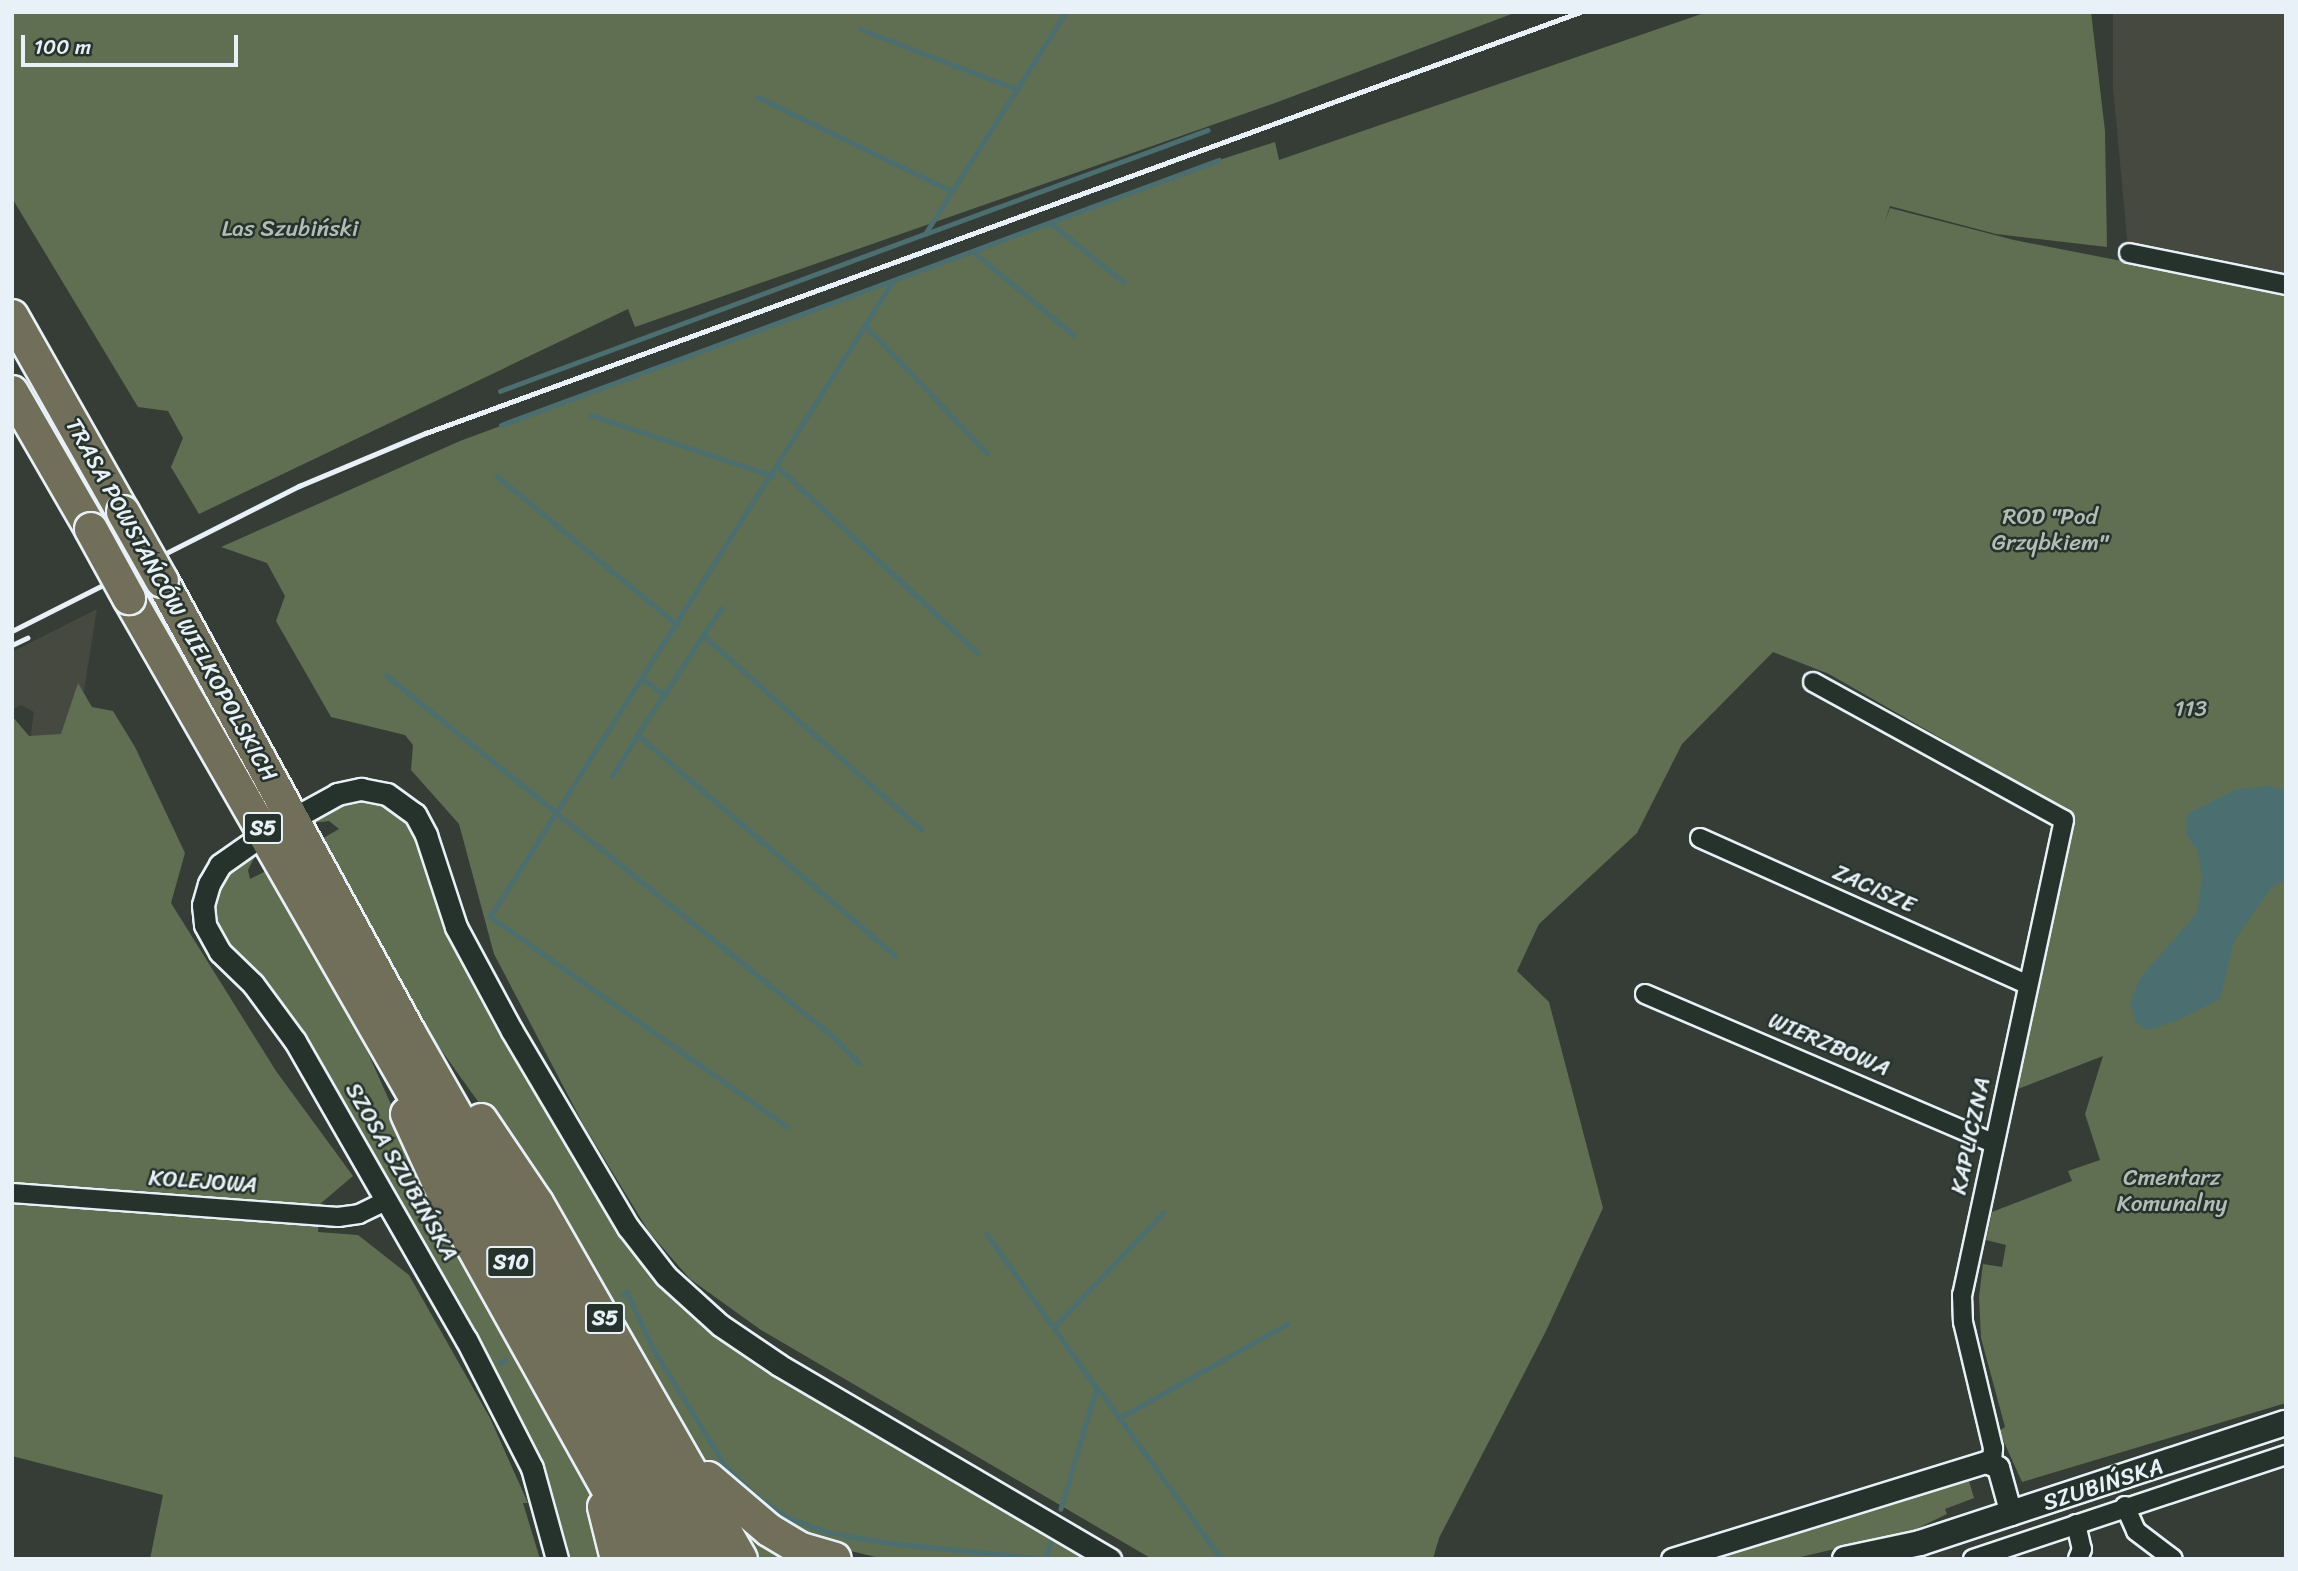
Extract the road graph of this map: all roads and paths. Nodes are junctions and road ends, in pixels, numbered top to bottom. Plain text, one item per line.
1 (2129, 253) dead end
2 (2286, 285) edge
3 (12, 316) edge
4 (12, 392) edge
5 (1813, 682) dead end
6 (306, 812) dead end
7 (1700, 838) dead end
8 (251, 843) dead end
9 (341, 965) junction
10 (2028, 985) junction
11 (1645, 994) dead end
12 (409, 1032) junction
13 (1993, 1143) junction
14 (12, 1192) edge
15 (386, 1201) junction
16 (2284, 1429) edge
17 (671, 1435) junction
18 (579, 1440) junction
19 (2286, 1455) edge
20 (1992, 1462) junction
21 (2125, 1506) junction
22 (2011, 1514) junction
23 (2076, 1524) junction
24 (1920, 1543) junction
25 (557, 1559) edge
26 (617, 1559) edge
27 (647, 1559) edge
28 (680, 1559) edge
29 (710, 1559) edge
30 (741, 1559) edge
31 (835, 1559) edge
32 (1110, 1559) edge
33 (1672, 1559) edge
34 (1845, 1559) edge
35 (1884, 1559) edge
36 (1973, 1559) edge
37 (2078, 1559) edge
38 (2173, 1559) edge

1 - 2 street
3 - 12 highway, TRASA POWSTAŃCÓW WIELKOPOLSKICH / S5, bridge
4 - 9 highway, TRASA POWSTAŃCÓW WIELKOPOLSKICH / S5, bridge
5 - 10 street, KAPLICZNA
6 - 32 street
7 - 10 street, ZACISZE
8 - 15 street, SZOSA SZUBIŃSKA
9 - 18 highway, S5
9 - 28 highway, S10
10 - 13 street, KAPLICZNA
11 - 13 street, WIERZBOWA
12 - 17 highway, S5
12 - 29 highway, S10
13 - 20 street, KAPLICZNA
14 - 15 street, KOLEJOWA
15 - 25 street, SZOSA SZUBIŃSKA
16 - 22 main road, SZUBIŃSKA
17 - 30 highway, S5
17 - 31 highway
18 - 26 highway, S5
18 - 27 highway
19 - 21 street, SZUBIŃSKA
20 - 22 street
20 - 33 street
21 - 23 street, SZUBIŃSKA
21 - 38 street
22 - 24 main road, SZUBIŃSKA
23 - 36 street, SZUBIŃSKA
23 - 37 street
24 - 34 main road, SZUBIŃSKA
24 - 35 main road, SZUBIŃSKA

